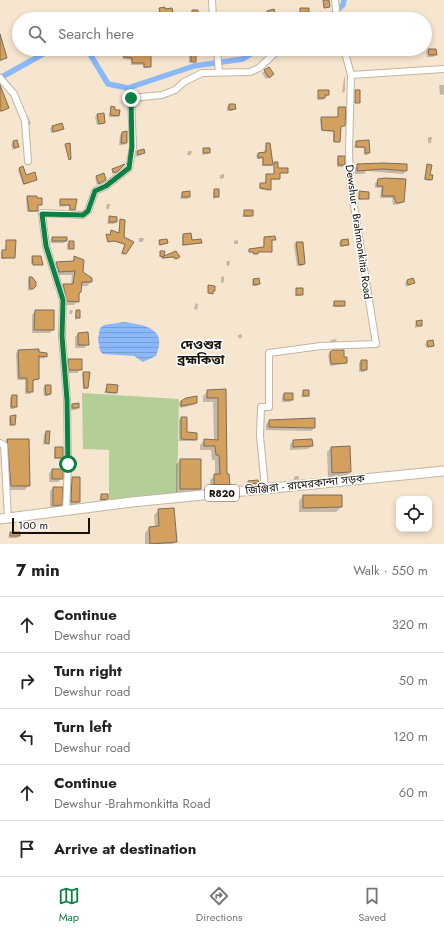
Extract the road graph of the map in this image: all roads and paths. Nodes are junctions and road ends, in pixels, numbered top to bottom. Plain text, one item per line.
1 (212, 0) edge
2 (335, 0) edge
3 (213, 12) edge
4 (336, 12) edge
5 (217, 56) edge
6 (272, 56) edge
7 (346, 56) edge
8 (444, 69) edge
9 (219, 73) junction
10 (351, 75) junction
11 (0, 78) edge
12 (28, 161) dead end
13 (0, 443) edge
14 (444, 471) edge
15 (265, 488) junction
16 (66, 511) junction
17 (4, 518) edge

1 - 3 street
2 - 4 street
5 - 9 street
6 - 9 street
7 - 10 street, Dewshur - Brahmonkitta Road
8 - 10 street
9 - 16 street
10 - 15 street, Dewshur - Brahmonkitta Road
11 - 12 street
13 - 17 street
14 - 15 main road, জিঞ্জিরা - রামেরকান্দা সড়ক / R820
15 - 16 main road, জিঞ্জিরা - রামেরকান্দা সড়ক / R820
16 - 17 main road, জিঞ্জিরা - রামেরকান্দা সড়ক / R820

